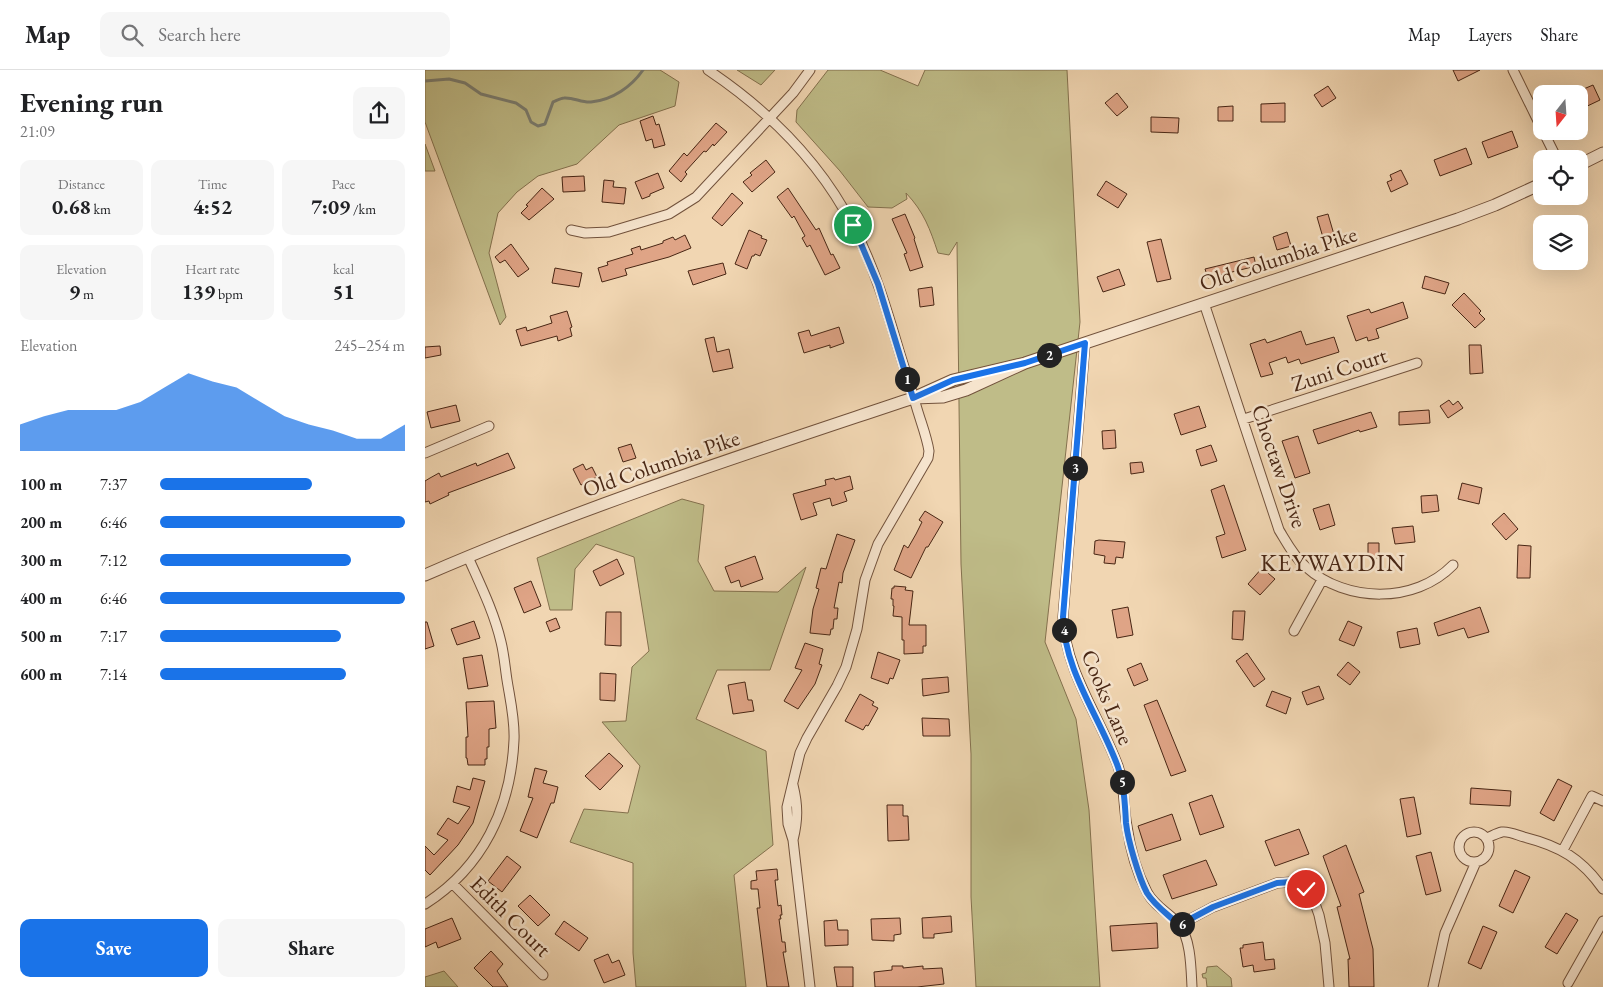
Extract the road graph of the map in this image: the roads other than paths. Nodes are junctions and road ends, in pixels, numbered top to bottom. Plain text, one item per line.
1 (708, 70) edge
2 (810, 70) edge
3 (1513, 70) edge
4 (1533, 111) edge
5 (771, 117) junction
6 (1603, 154) edge
7 (1588, 161) edge
8 (1533, 188) edge
9 (571, 230) dead end
10 (1204, 304) junction
11 (1085, 343) junction
12 (1417, 363) dead end
13 (913, 398) junction
14 (1244, 419) junction
15 (489, 426) dead end
16 (425, 454) edge
17 (468, 557) junction
18 (1453, 565) dead end
19 (425, 575) edge
20 (1322, 580) junction
21 (1294, 632) dead end
22 (1603, 801) edge
23 (1487, 838) junction
24 (1563, 850) junction
25 (1476, 862) junction
26 (453, 884) junction
27 (1603, 889) edge
28 (425, 904) edge
29 (1603, 921) edge
30 (1179, 925) junction
31 (543, 975) dead end
32 (1568, 983) dead end
33 (811, 987) edge
34 (1192, 987) edge
35 (1329, 987) edge
36 (1433, 987) edge

1 - 5 street
2 - 5 street
3 - 4 street
5 - 9 street
5 - 13 street
6 - 7 street
8 - 10 street, Old Columbia Pike
10 - 11 street, Old Columbia Pike
10 - 14 street, Choctaw Drive
11 - 13 street, Old Columbia Pike
11 - 30 street, Cooks Lane
12 - 14 street, Zuni Court
13 - 17 street, Old Columbia Pike
13 - 33 street
14 - 20 street, Choctaw Drive
15 - 16 street
17 - 19 street, Old Columbia Pike
17 - 26 street
18 - 20 street, Choctaw Drive
20 - 21 street
22 - 24 street
23 - 24 street
23 - 25 street
23 - 25 street
24 - 27 street
25 - 36 street
26 - 28 street
26 - 31 street, Edith Court
29 - 32 street
30 - 34 street, Cooks Lane
30 - 35 street

